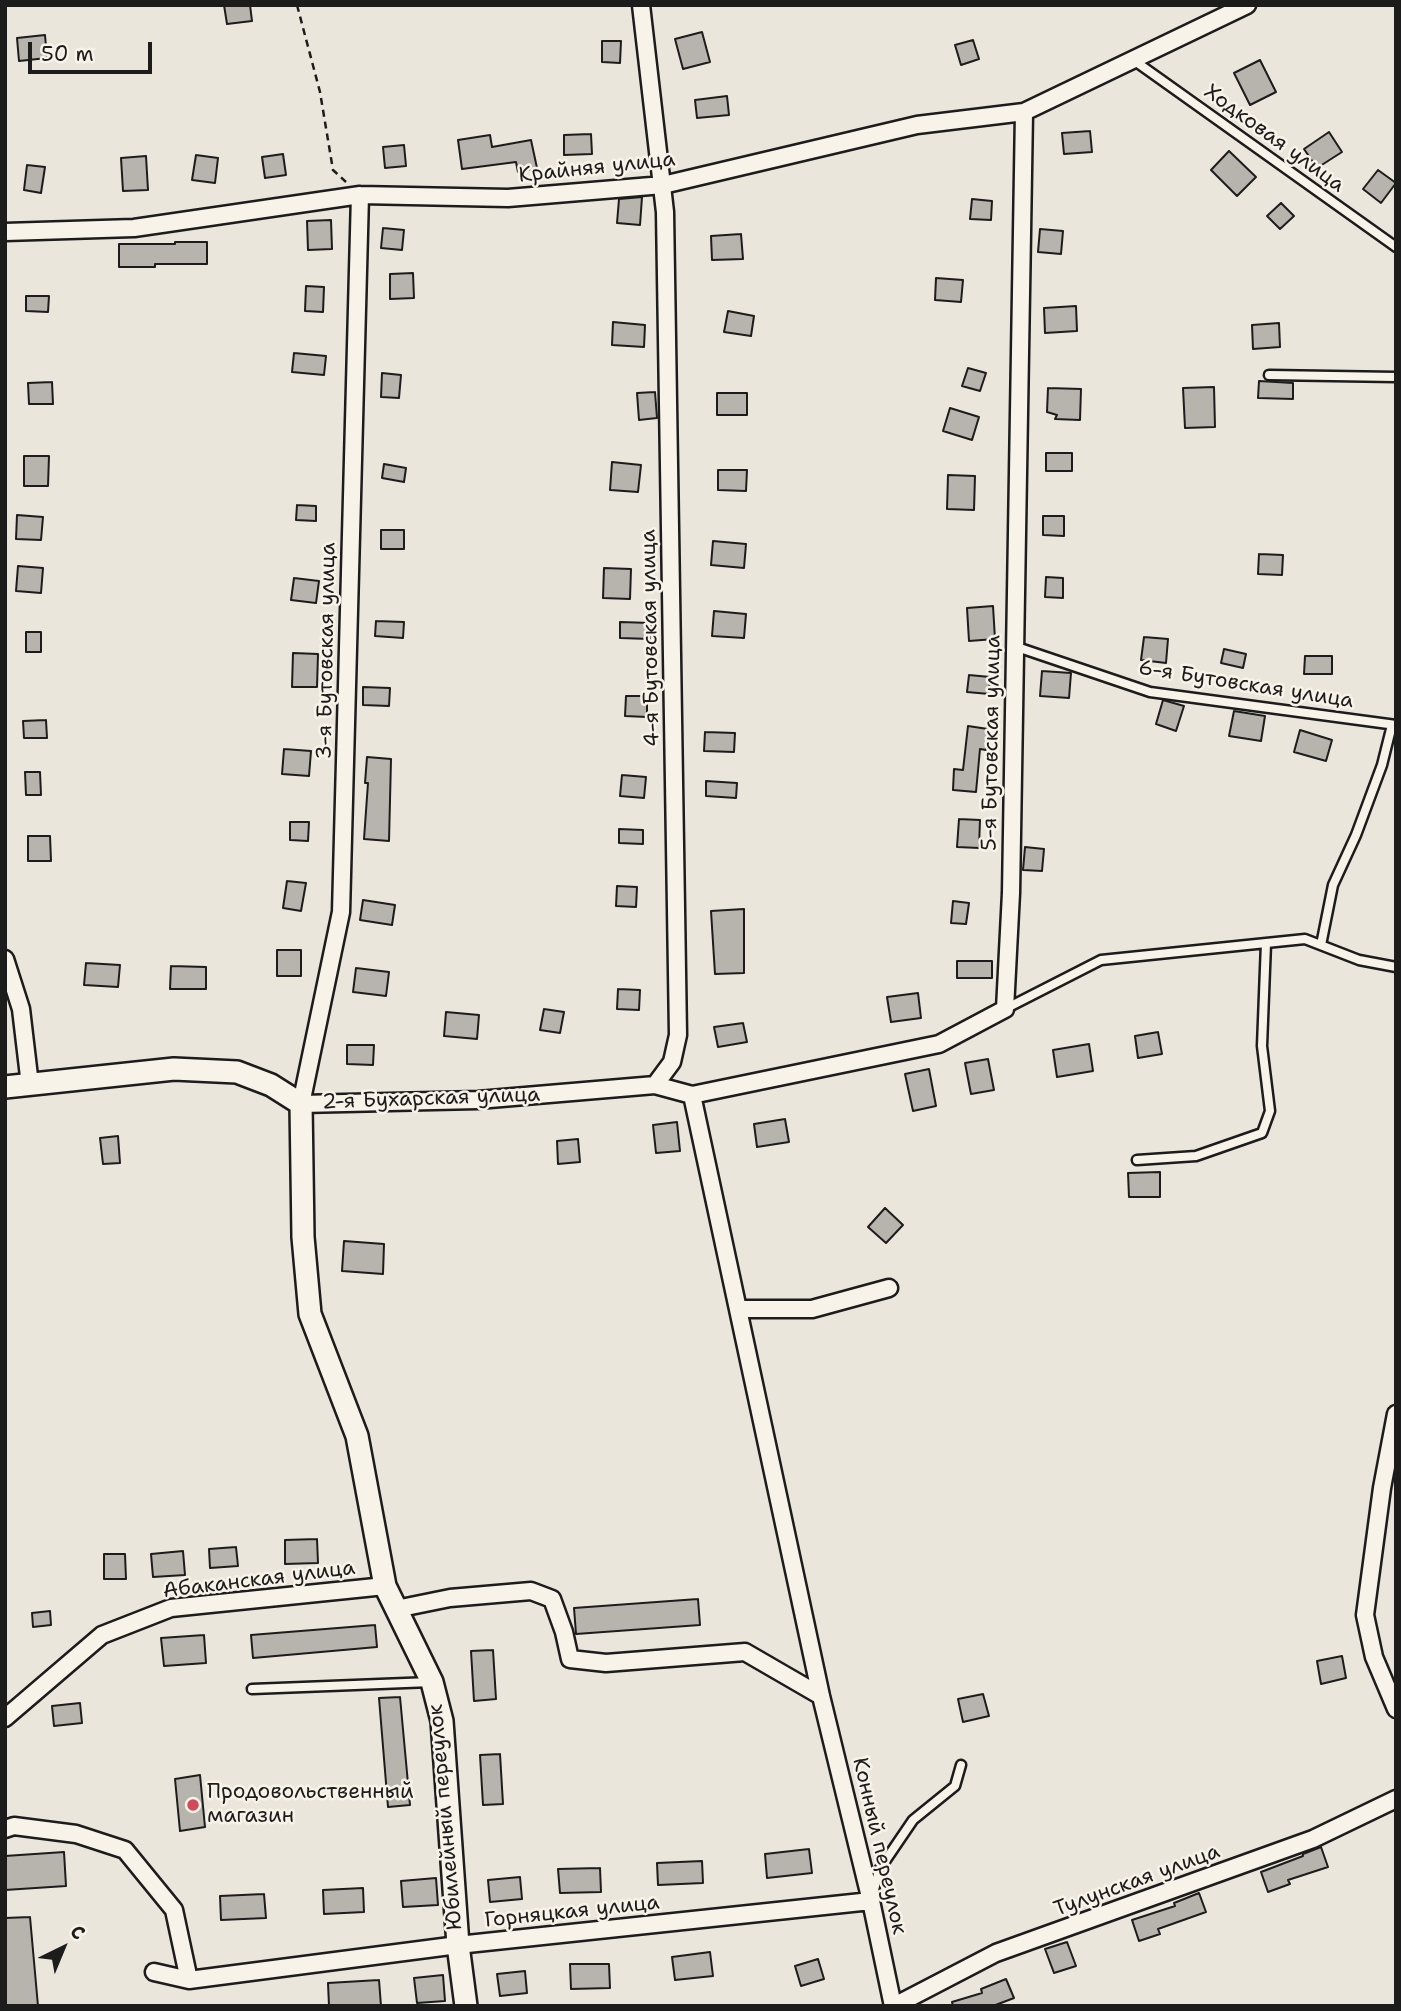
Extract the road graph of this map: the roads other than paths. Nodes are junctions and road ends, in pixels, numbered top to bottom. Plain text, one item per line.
1 (641, 5) edge
2 (1247, 5) edge
3 (1132, 59) junction
4 (1024, 112) junction
5 (663, 185) junction
6 (359, 195) junction
7 (5, 232) edge
8 (1396, 247) edge
9 (1269, 375) dead end
10 (1396, 377) edge
11 (1014, 646) junction
12 (1394, 725) edge
13 (1266, 943) junction
14 (1321, 945) junction
15 (5, 959) edge
16 (1396, 967) edge
17 (1005, 1009) junction
18 (30, 1085) junction
19 (655, 1085) junction
20 (5, 1087) edge
21 (692, 1096) junction
22 (301, 1104) junction
23 (1137, 1160) dead end
24 (889, 1288) dead end
25 (738, 1309) junction
26 (1396, 1414) edge
27 (385, 1586) junction
28 (396, 1609) junction
29 (432, 1682) junction
30 (252, 1689) dead end
31 (821, 1696) junction
32 (1396, 1709) edge
33 (5, 1718) edge
34 (961, 1765) dead end
35 (1396, 1800) edge
36 (5, 1829) edge
37 (871, 1902) junction
38 (458, 1945) junction
39 (154, 1972) dead end
40 (190, 1980) junction
41 (466, 2006) edge
42 (894, 2006) edge

1 - 5 street, 4-я Бутовская улица
2 - 3 street, Крайняя улица
3 - 4 street, Крайняя улица
3 - 8 lane, Ходковая улица
4 - 5 street, Крайняя улица
4 - 11 street, 5-я Бутовская улица
5 - 6 street, Крайняя улица
5 - 19 street, 4-я Бутовская улица
6 - 7 street, Крайняя улица
6 - 22 street, 3-я Бутовская улица
9 - 10 lane
11 - 12 lane, 6-я Бутовская улица
11 - 17 street, 5-я Бутовская улица
12 - 14 lane
13 - 14 lane
13 - 17 lane
13 - 23 lane
14 - 16 lane
15 - 18 street
17 - 21 street
18 - 20 street, 2-я Бухарская улица
18 - 22 street, 2-я Бухарская улица
19 - 21 street
19 - 22 street, 2-я Бухарская улица
21 - 25 street, Конный переулок
22 - 27 street, Юбилейный переулок
24 - 25 street
25 - 31 street, Конный переулок
26 - 32 street
27 - 28 street, Юбилейный переулок
27 - 33 street, Абаканская улица
28 - 29 street, Юбилейный переулок
28 - 31 street
29 - 30 lane
29 - 38 street, Юбилейный переулок
31 - 37 street, Конный переулок
34 - 37 lane
35 - 42 street, Тулунская улица
36 - 40 street
37 - 38 street, Горняцкая улица
37 - 42 street, Конный переулок
38 - 40 street, Горняцкая улица
38 - 41 street, Юбилейный переулок
39 - 40 street, Горняцкая улица

